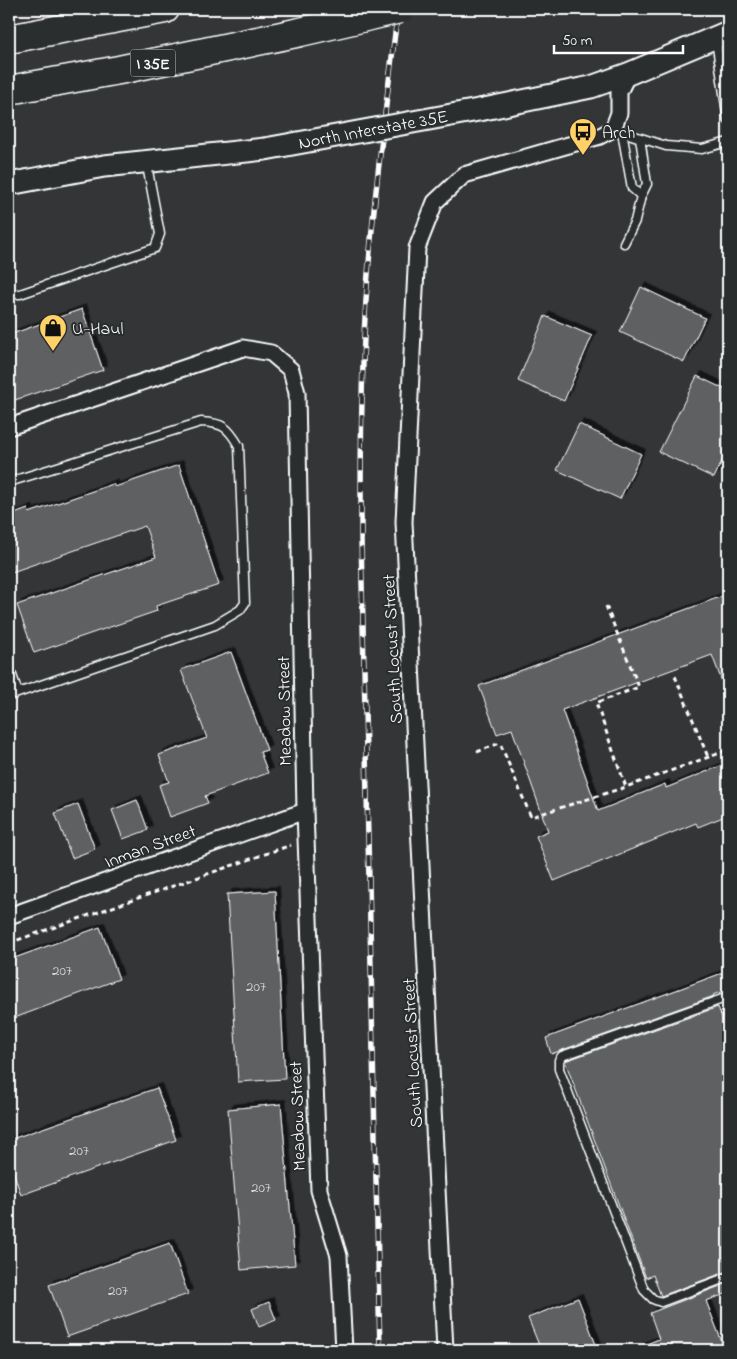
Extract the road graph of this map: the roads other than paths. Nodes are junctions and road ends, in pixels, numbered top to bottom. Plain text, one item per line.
1 (165, 9) edge
2 (400, 9) edge
3 (723, 33) edge
4 (9, 40) edge
5 (628, 74) junction
6 (9, 90) edge
7 (728, 120) edge
8 (617, 130) junction
9 (640, 138) junction
10 (728, 142) edge
11 (149, 160) junction
12 (9, 184) edge
13 (641, 196) junction
14 (624, 242) dead end
15 (9, 294) edge
16 (9, 427) edge
17 (9, 482) edge
18 (9, 666) edge
19 (18, 692) junction
20 (9, 696) edge
21 (305, 811) junction
22 (9, 916) edge
23 (728, 998) edge
24 (728, 1277) edge
25 (344, 1350) edge
26 (446, 1350) edge

1 - 4 highway
2 - 6 highway, I 35E, bridge
3 - 5 main road, North Interstate 35E
3 - 7 lane
5 - 8 street
5 - 11 main road, North Interstate 35E, bridge
8 - 9 lane
8 - 13 lane
8 - 26 street, South Locust Street
9 - 10 lane
9 - 13 lane
11 - 12 main road, North Interstate 35E
11 - 15 lane
13 - 14 lane
16 - 21 street, Meadow Street
17 - 19 lane
18 - 19 lane
19 - 20 lane
21 - 22 street, Inman Street
21 - 25 street, Meadow Street
23 - 24 lane

